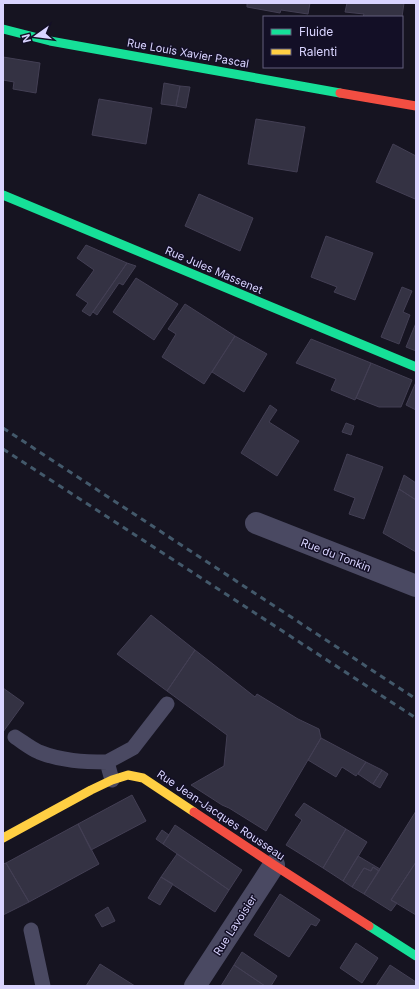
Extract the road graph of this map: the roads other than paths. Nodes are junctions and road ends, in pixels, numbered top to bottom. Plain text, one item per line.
1 (3, 29) edge
2 (416, 106) edge
3 (3, 195) edge
4 (416, 367) edge
5 (256, 524) dead end
6 (416, 586) edge
7 (167, 704) dead end
8 (15, 737) dead end
9 (107, 762) junction
10 (112, 780) junction
11 (3, 838) edge
12 (274, 864) junction
13 (31, 930) dead end
14 (416, 956) edge
15 (43, 986) edge
16 (195, 986) edge

1 - 2 street, Rue Louis Xavier Pascal
3 - 4 street, Rue Jules Massenet
5 - 6 street, Rue du Tonkin
7 - 9 lane
8 - 9 lane
9 - 10 lane
10 - 11 street, Rue Jean-Jacques Rousseau
10 - 12 street, Rue Jean-Jacques Rousseau
12 - 14 street, Rue Jean-Jacques Rousseau
12 - 16 street, Rue Lavoisier
13 - 15 lane

